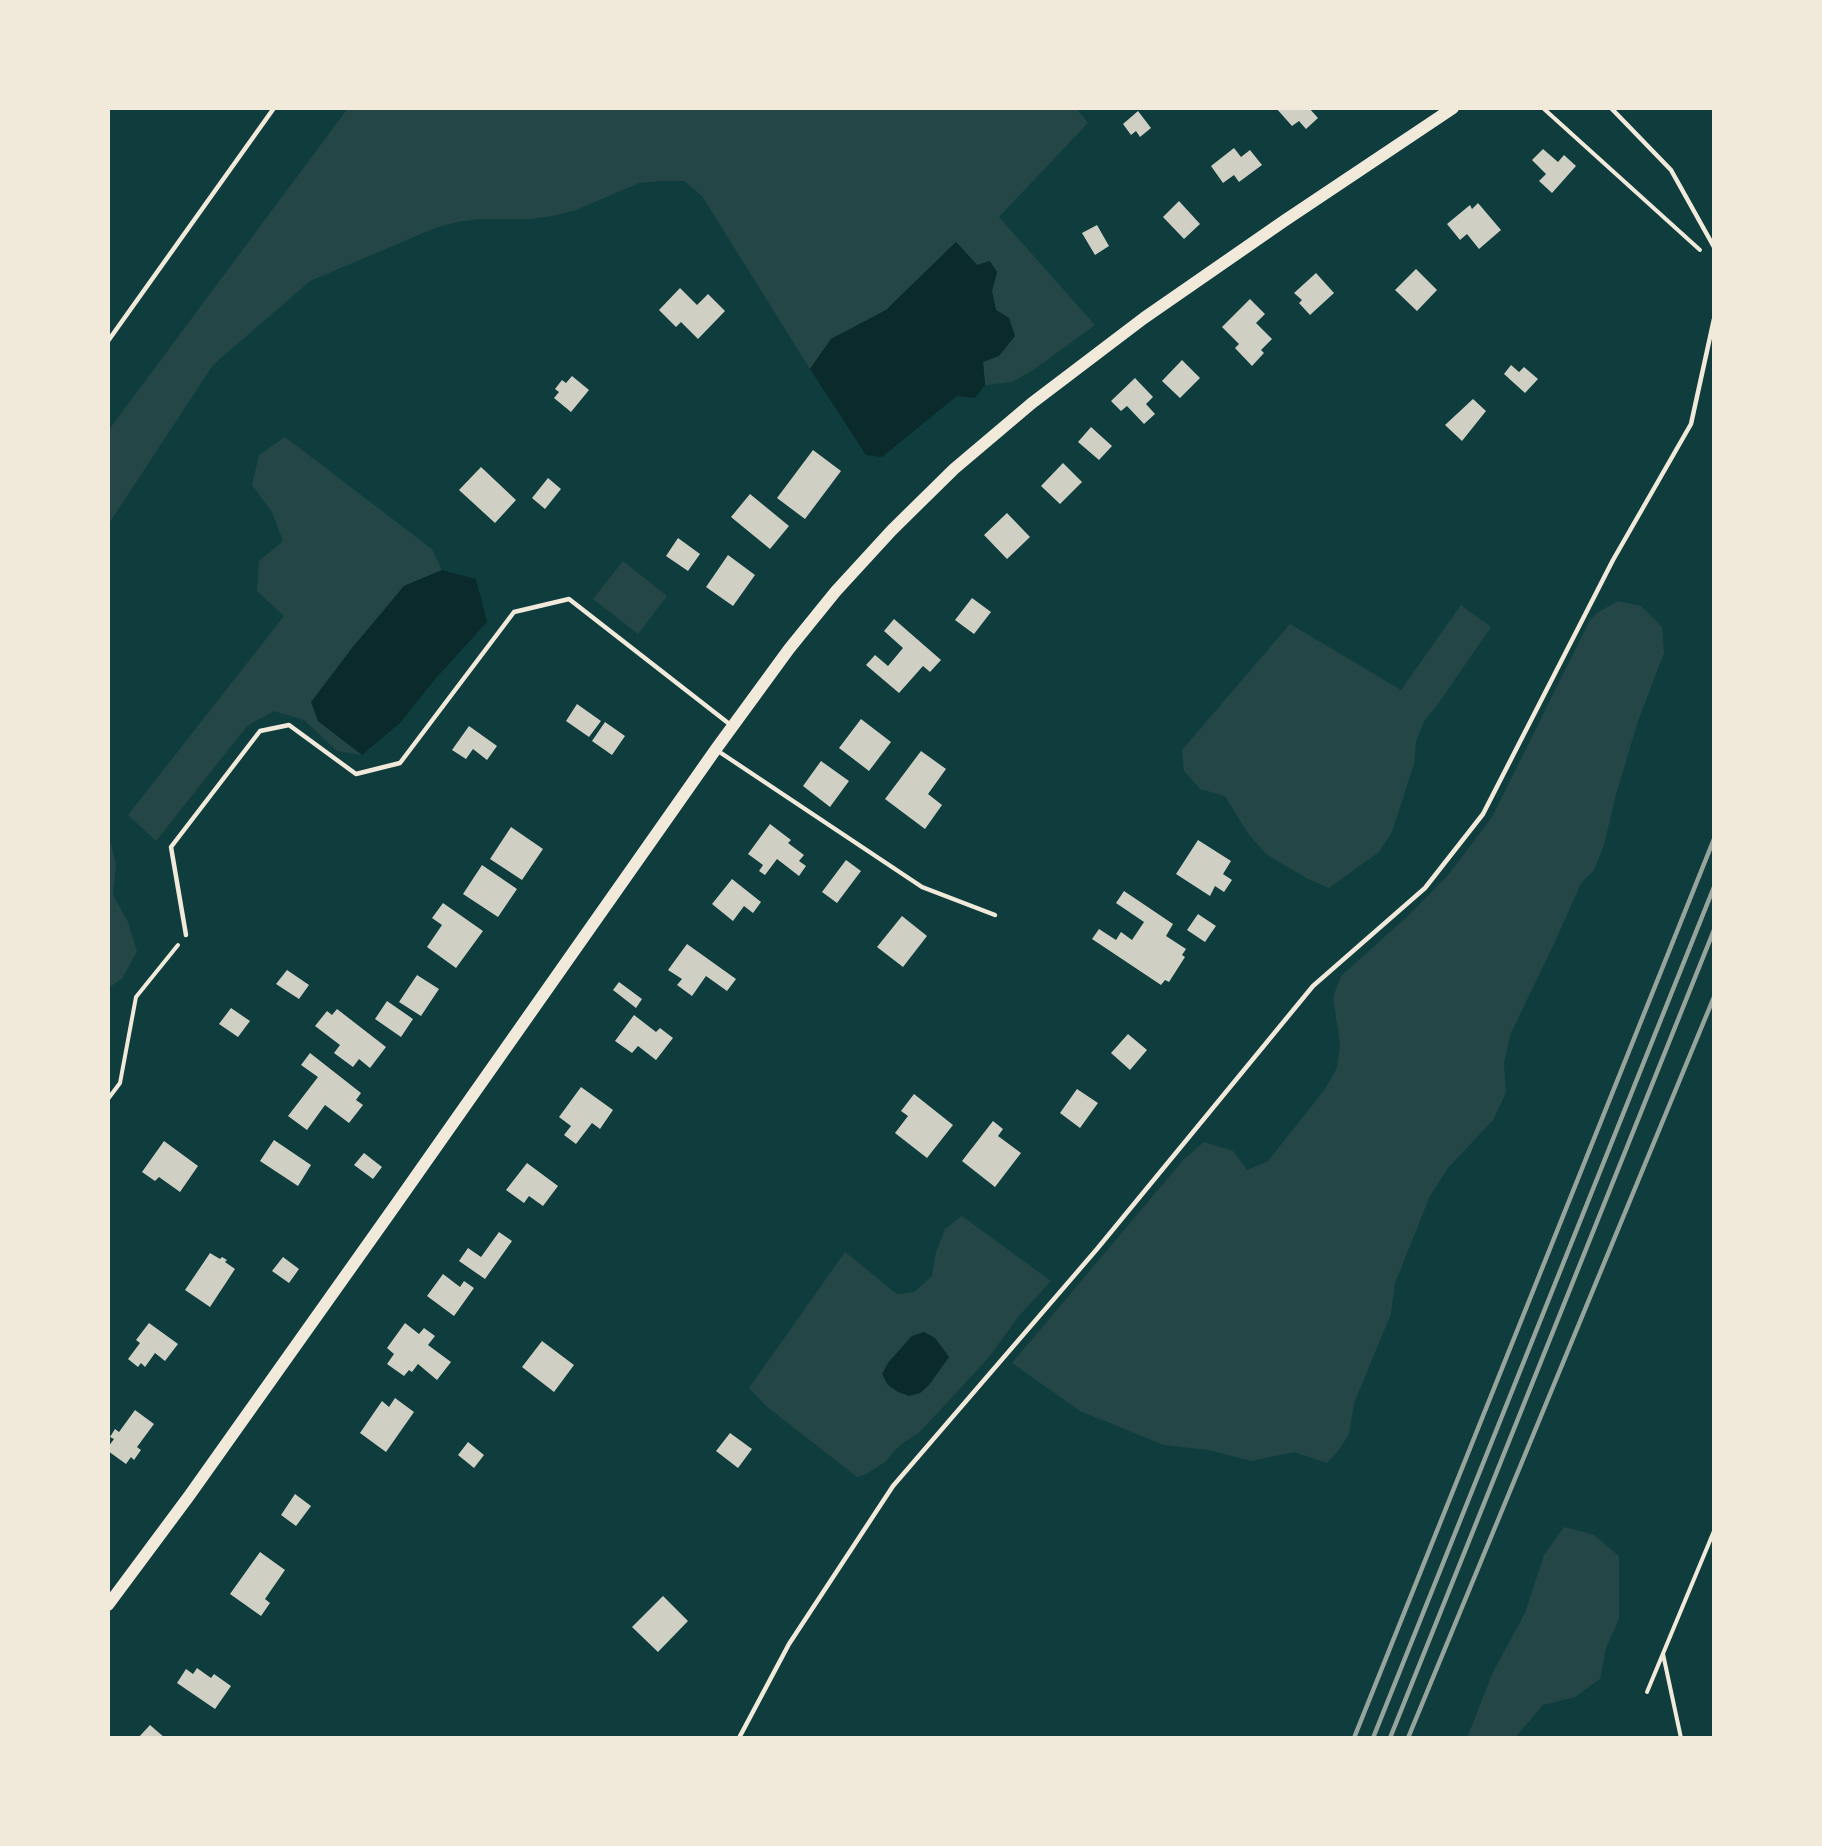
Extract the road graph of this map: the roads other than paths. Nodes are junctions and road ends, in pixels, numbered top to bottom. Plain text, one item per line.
1 (274, 108) edge
2 (1453, 108) edge
3 (1611, 108) edge
4 (1714, 247) edge
5 (1714, 319) edge
6 (108, 341) edge
7 (732, 726) junction
8 (716, 749) junction
9 (995, 915) dead end
10 (186, 935) road end
11 (108, 1605) edge
12 (739, 1738) edge

1 - 6 lane
2 - 7 main road
3 - 4 lane
5 - 12 lane
7 - 8 main road
7 - 10 lane
8 - 9 lane
8 - 11 main road

